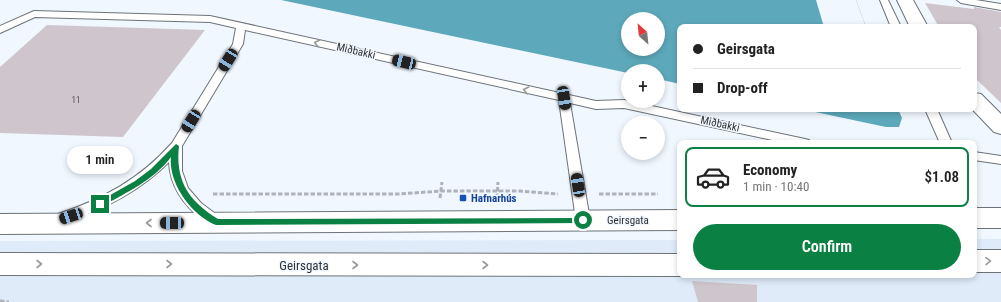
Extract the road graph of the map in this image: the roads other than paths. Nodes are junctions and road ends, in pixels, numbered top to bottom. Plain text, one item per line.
1 (884, 0) edge
2 (905, 0) edge
3 (961, 0) edge
4 (972, 1) edge
5 (1001, 7) edge
6 (895, 24) edge
7 (917, 24) edge
8 (240, 25) junction
9 (0, 30) edge
10 (564, 98) junction
11 (977, 102) edge
12 (932, 112) edge
13 (1001, 127) edge
14 (791, 140) edge
15 (945, 140) edge
16 (176, 146) junction
17 (977, 156) edge
18 (1001, 160) edge
19 (977, 218) edge
20 (1001, 218) edge
21 (583, 220) junction
22 (677, 220) edge
23 (216, 222) junction
24 (40, 223) junction
25 (0, 224) edge
26 (977, 261) edge
27 (1001, 261) edge
28 (0, 264) edge
29 (677, 265) edge

1 - 6 lane
2 - 7 main road
3 - 4 lane
4 - 5 lane
8 - 9 lane, Miðbakki
10 -> 8 lane, Miðbakki
8 - 16 lane
10 - 14 lane, Miðbakki
10 - 21 lane
11 - 13 main road
12 - 15 lane
16 - 23 lane
16 - 24 lane
17 - 18 lane
19 - 20 main road
21 - 22 main road, Geirsgata
21 - 23 main road, Geirsgata
23 -> 24 main road, Geirsgata
24 - 25 main road, Geirsgata
26 -> 27 main road
28 -> 29 main road, Geirsgata

